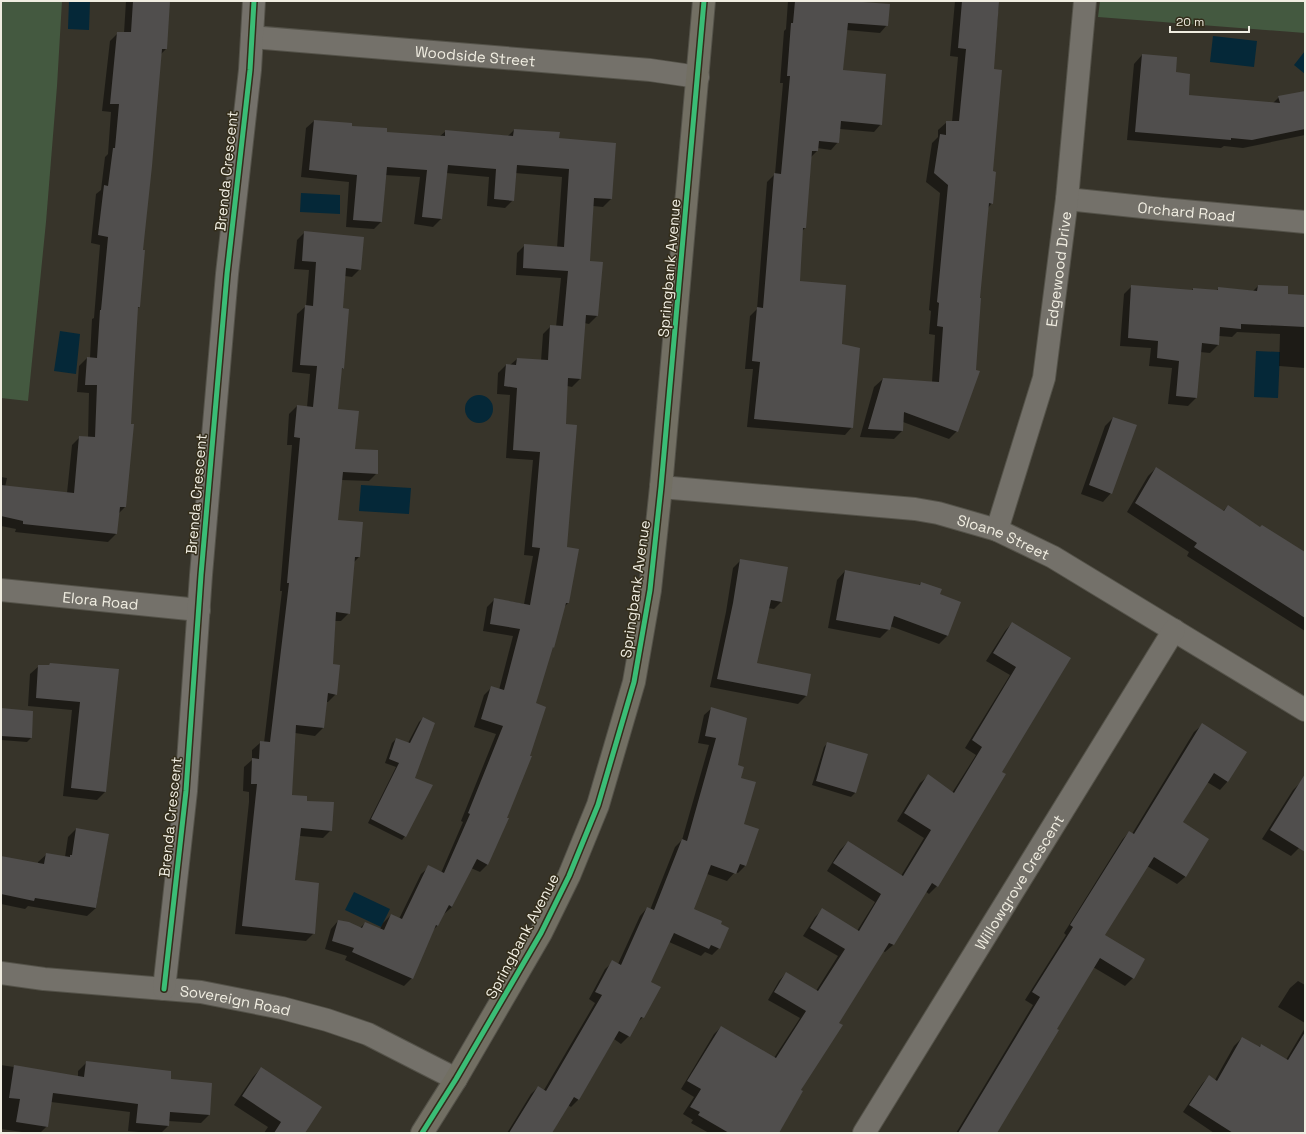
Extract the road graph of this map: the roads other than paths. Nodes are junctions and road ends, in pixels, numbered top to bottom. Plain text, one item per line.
1 (254, 1) edge
2 (704, 1) edge
3 (1085, 1) edge
4 (252, 37) junction
5 (698, 77) junction
6 (1067, 199) junction
7 (1305, 222) edge
8 (661, 487) junction
9 (997, 530) junction
10 (1, 590) edge
11 (199, 610) junction
12 (1174, 630) junction
13 (1305, 710) edge
14 (1, 973) edge
15 (164, 989) junction
16 (456, 1079) junction
17 (422, 1133) edge
18 (864, 1133) edge

1 - 4 street, Brenda Crescent
2 - 5 main road, Springbank Avenue
3 - 6 street, Edgewood Drive
4 - 5 street, Woodside Street
4 - 11 street, Brenda Crescent
5 - 8 main road, Springbank Avenue
6 - 7 street, Orchard Road
6 - 9 street, Edgewood Drive
8 - 9 street, Sloane Street
8 - 16 main road, Springbank Avenue
9 - 12 street, Sloane Street
10 - 11 street, Elora Road
11 - 15 street, Brenda Crescent
12 - 13 street, Sloane Street
12 - 18 street, Willowgrove Crescent
14 - 15 street, Sovereign Road
15 - 16 street, Sovereign Road
16 - 17 main road, Springbank Avenue

